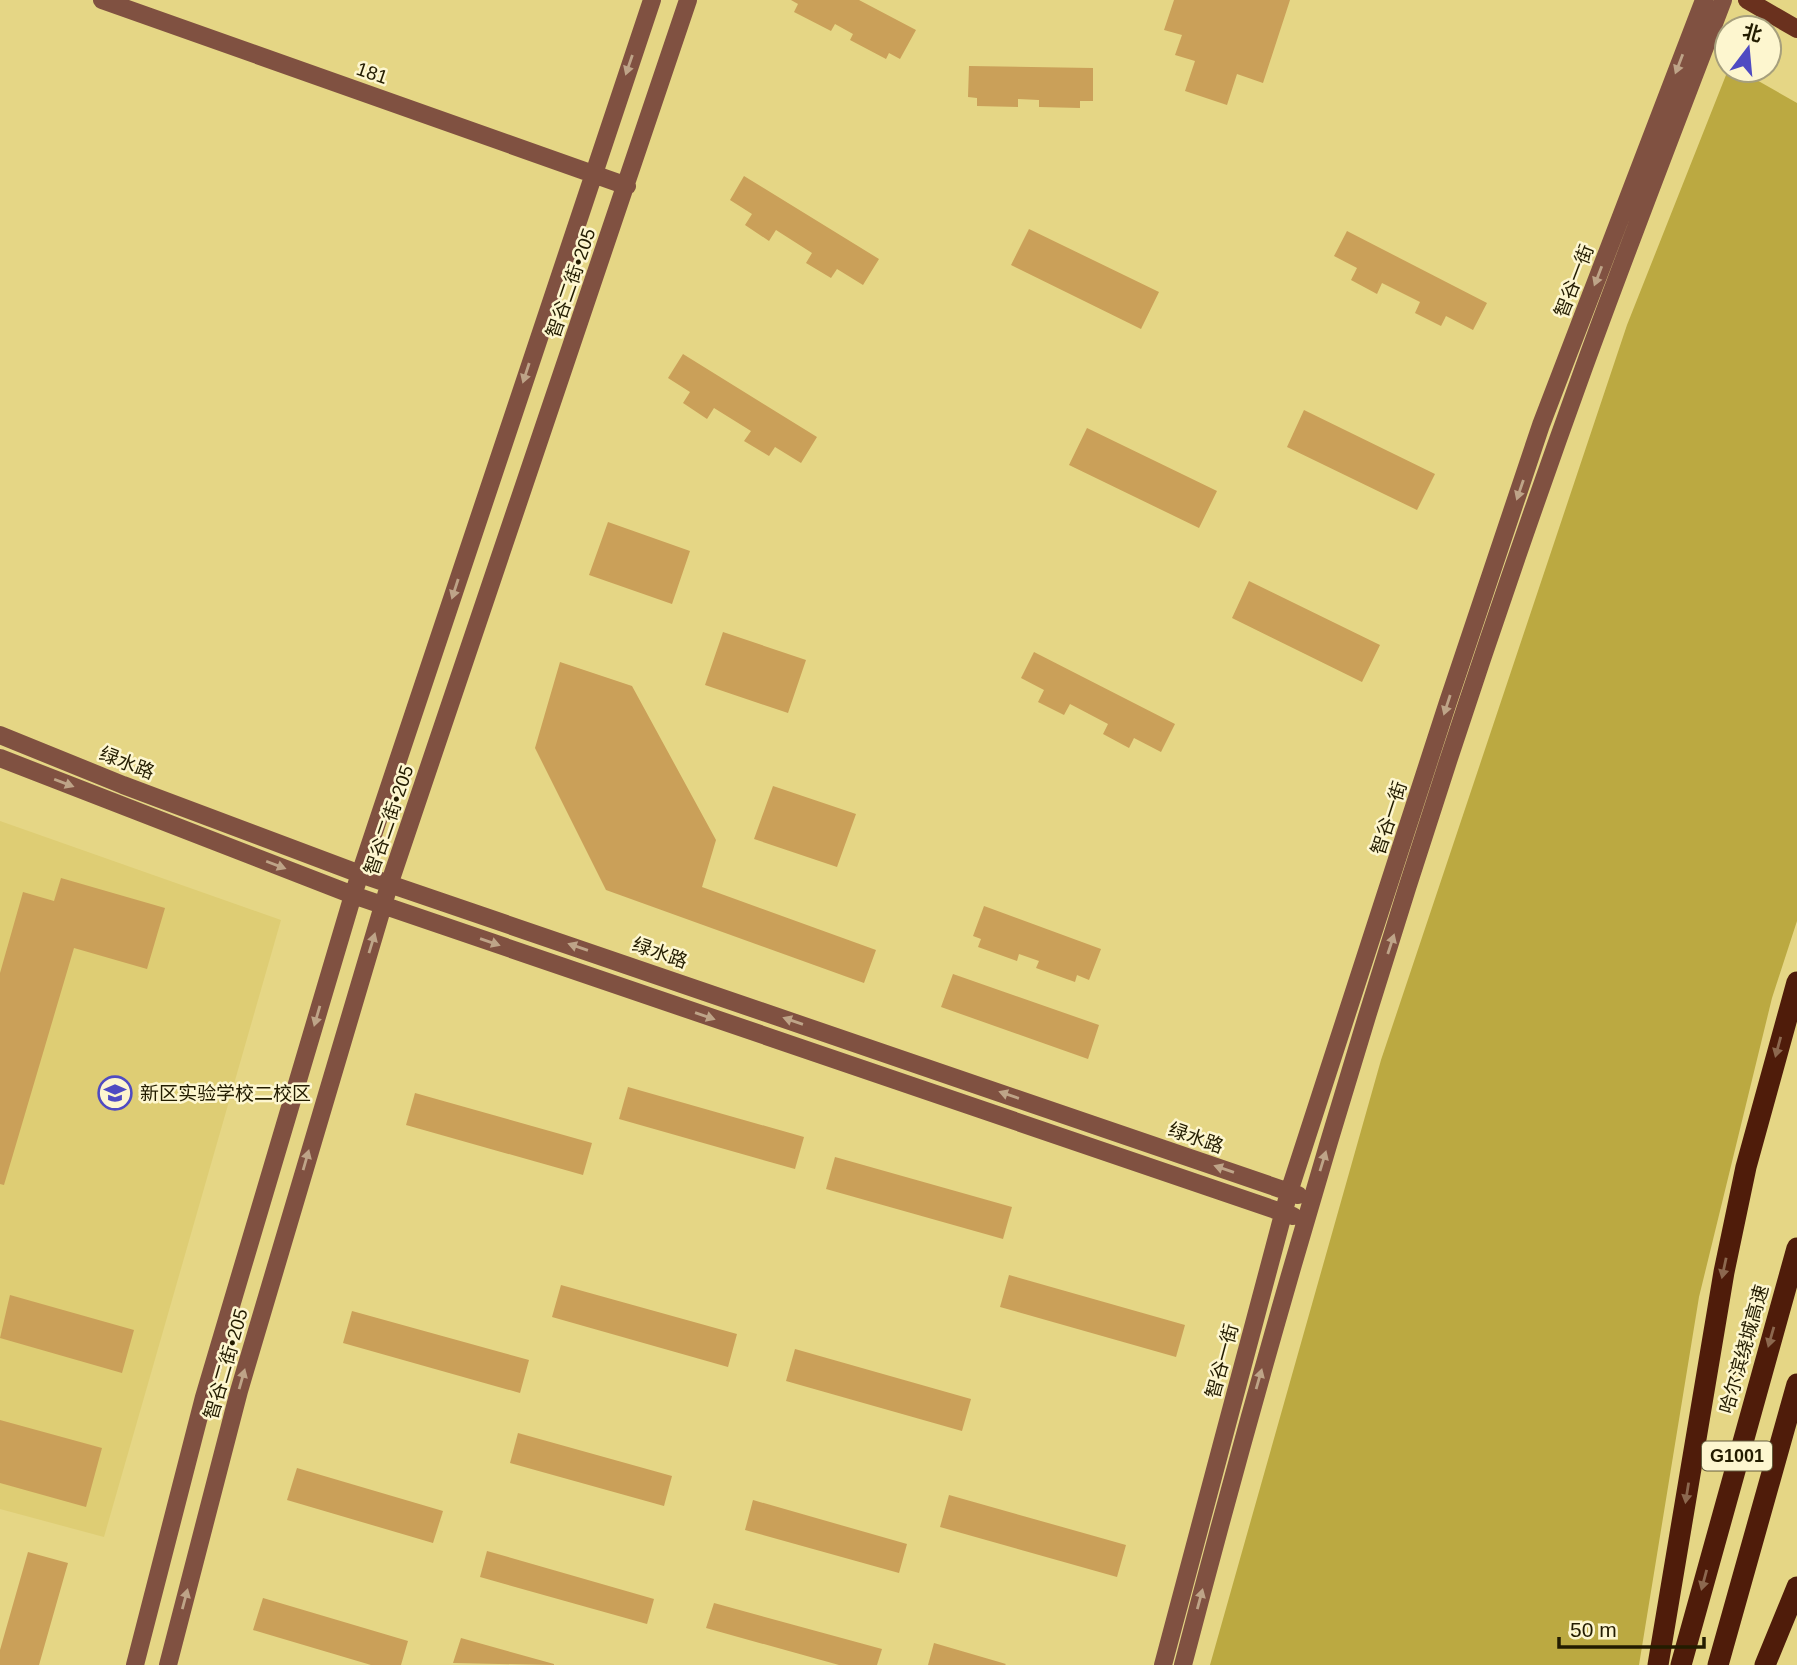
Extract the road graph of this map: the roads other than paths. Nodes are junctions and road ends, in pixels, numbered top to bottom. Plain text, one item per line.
1 (102, 0) edge
2 (652, 0) edge
3 (688, 0) edge
4 (1704, 0) edge
5 (1723, 0) edge
6 (1746, 0) edge
7 (1797, 29) edge
8 (592, 173) junction
9 (627, 186) junction
10 (0, 734) edge
11 (0, 758) edge
12 (360, 874) junction
13 (390, 882) junction
14 (353, 895) junction
15 (383, 906) junction
16 (1797, 982) edge
17 (1289, 1192) junction
18 (1312, 1199) junction
19 (1284, 1213) junction
20 (1304, 1219) junction
21 (1797, 1248) edge
22 (1797, 1384) edge
23 (1797, 1587) edge
24 (135, 1665) edge
25 (168, 1665) edge
26 (1163, 1665) edge
27 (1183, 1665) edge
28 (1658, 1665) edge
29 (1682, 1665) edge
30 (1718, 1665) edge
31 (1765, 1665) edge

1 - 8 main road, 181
2 -> 8 main road, 智谷二街•205
3 - 9 main road, 智谷二街•205
4 -> 17 main road, 智谷一街
18 -> 5 main road, 智谷一街
6 - 7 main road
8 - 9 main road, 181
8 -> 12 main road, 智谷二街•205
9 - 13 main road, 智谷二街•205
10 - 12 main road, 绿水路
11 -> 14 main road
12 - 13 main road, 绿水路
12 - 14 main road, 智谷二街•205
13 - 15 main road, 智谷二街•205
17 -> 13 main road, 绿水路
14 - 15 main road
14 -> 24 main road, 智谷二街•205
15 -> 19 main road
25 -> 15 main road, 智谷二街•205
16 -> 28 highway
17 - 18 main road, 绿水路
17 - 19 main road, 智谷一街
18 - 20 main road, 智谷一街
19 - 20 main road
19 - 26 main road, 智谷一街
27 -> 20 main road, 智谷一街
21 -> 29 highway, 哈尔滨绕城高速 / G1001
22 - 30 highway, G1001
23 - 31 highway

